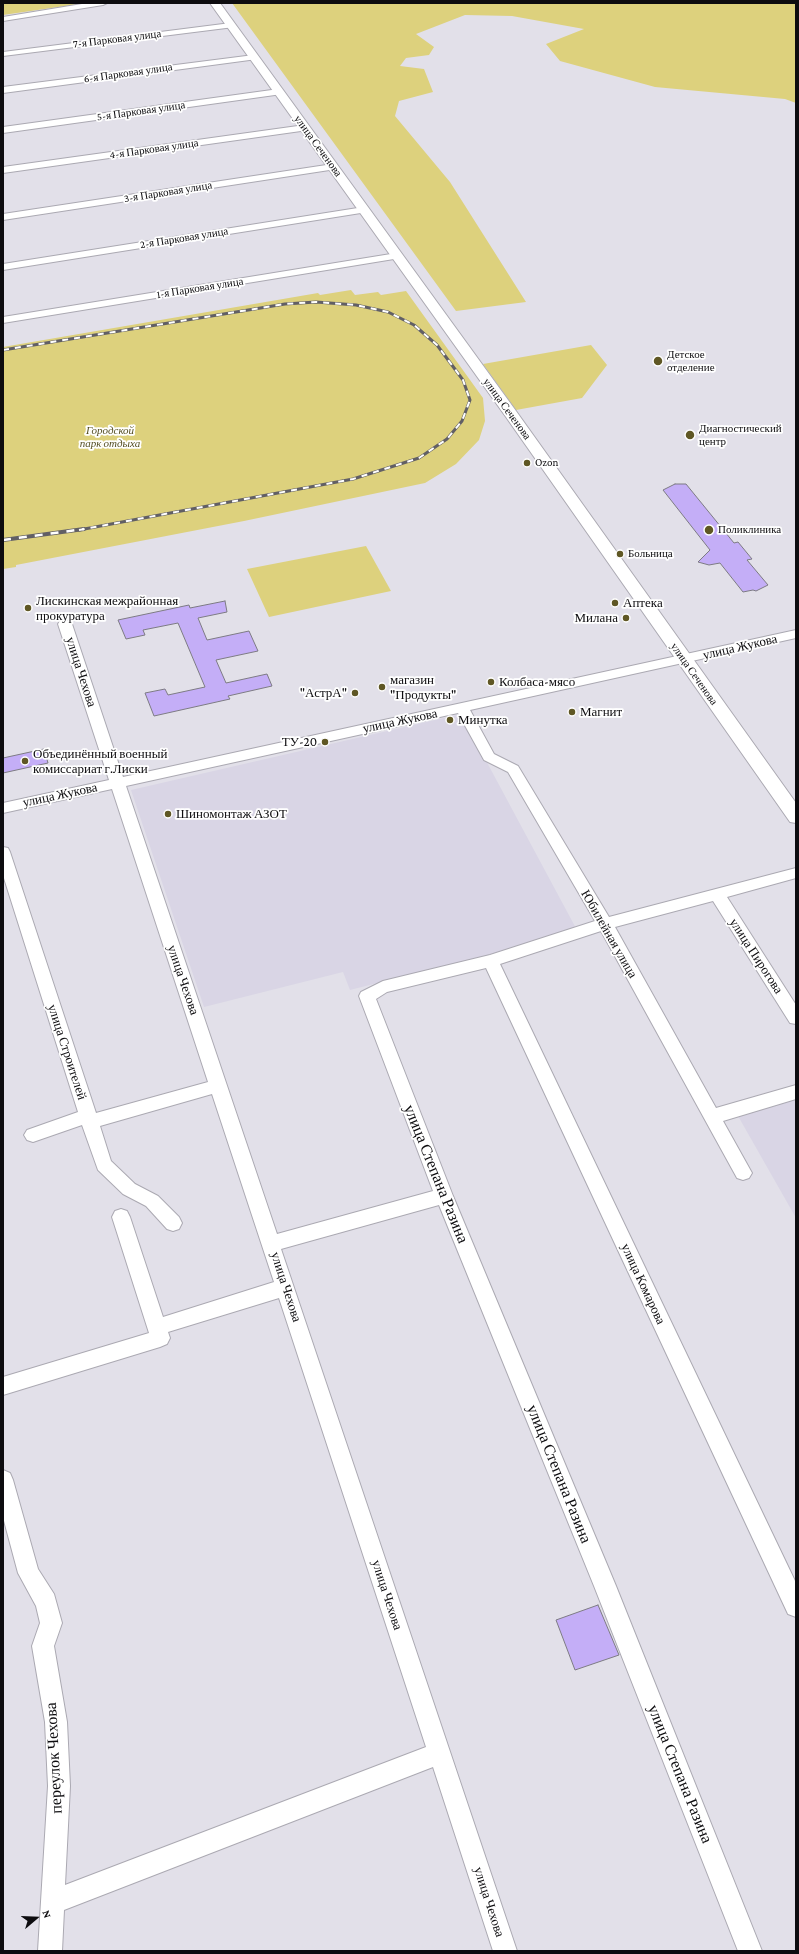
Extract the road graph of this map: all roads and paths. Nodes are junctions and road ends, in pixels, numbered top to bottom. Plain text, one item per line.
1 (103, 3) edge
2 (215, 3) edge
3 (3, 19) edge
4 (231, 25) junction
5 (3, 54) edge
6 (254, 57) junction
7 (3, 90) edge
8 (279, 92) junction
9 (305, 128) junction
10 (3, 130) edge
11 (333, 167) junction
12 (3, 170) edge
13 (364, 210) junction
14 (3, 217) edge
15 (397, 256) junction
16 (3, 267) edge
17 (3, 320) edge
18 (65, 624) dead end
19 (796, 634) edge
20 (684, 659) junction
21 (462, 708) junction
22 (116, 783) junction
23 (3, 808) edge
24 (796, 818) edge
25 (3, 852) edge
26 (796, 873) edge
27 (716, 893) junction
28 (605, 924) junction
29 (491, 961) junction
30 (796, 1018) edge
31 (218, 1086) junction
32 (796, 1092) edge
33 (711, 1116) junction
34 (89, 1119) junction
35 (33, 1135) dead end
36 (743, 1173) dead end
37 (444, 1196) junction
38 (121, 1217) dead end
39 (173, 1223) dead end
40 (271, 1244) junction
41 (286, 1287) junction
42 (157, 1327) junction
43 (3, 1386) edge
44 (3, 1480) edge
45 (796, 1606) edge
46 (440, 1753) junction
47 (53, 1902) junction
48 (50, 1951) edge
49 (505, 1951) edge
50 (750, 1951) edge

1 - 3 street
2 - 4 main road, улица Сеченова
4 - 5 street, 7-я Парковая улица
4 - 6 main road, улица Сеченова
6 - 7 street, 6-я Парковая улица
6 - 8 main road, улица Сеченова
8 - 9 main road, улица Сеченова
8 - 10 street, 5-я Парковая улица
9 - 11 main road, улица Сеченова
9 - 12 street, 4-я Парковая улица
11 - 13 main road, улица Сеченова
11 - 14 street, 3-я Парковая улица
13 - 15 main road, улица Сеченова
13 - 16 street, 2-я Парковая улица
15 - 17 street, 1-я Парковая улица
15 - 20 main road, улица Сеченова
18 - 22 street, улица Чехова
19 - 20 street, улица Жукова
20 - 21 street, улица Жукова
20 - 24 main road, улица Сеченова
21 - 22 street, улица Жукова
21 - 28 street, Юбилейная улица
22 - 23 street, улица Жукова
22 - 31 street, улица Чехова
25 - 34 street, улица Строителей
26 - 27 street
27 - 28 street
27 - 30 street, улица Пирогова
28 - 29 street
28 - 33 street, Юбилейная улица
29 - 37 street, улица Степана Разина
29 - 45 street, улица Комарова
31 - 34 street
31 - 40 street, улица Чехова
32 - 33 street
33 - 36 street, Юбилейная улица
34 - 35 street
34 - 39 street, улица Строителей
37 - 40 street
37 - 50 street, улица Степана Разина
38 - 42 street
40 - 41 street, улица Чехова
41 - 42 street
41 - 46 street, улица Чехова
42 - 43 street
44 - 47 street, переулок Чехова
46 - 47 street
46 - 49 street, улица Чехова
47 - 48 street, переулок Чехова

